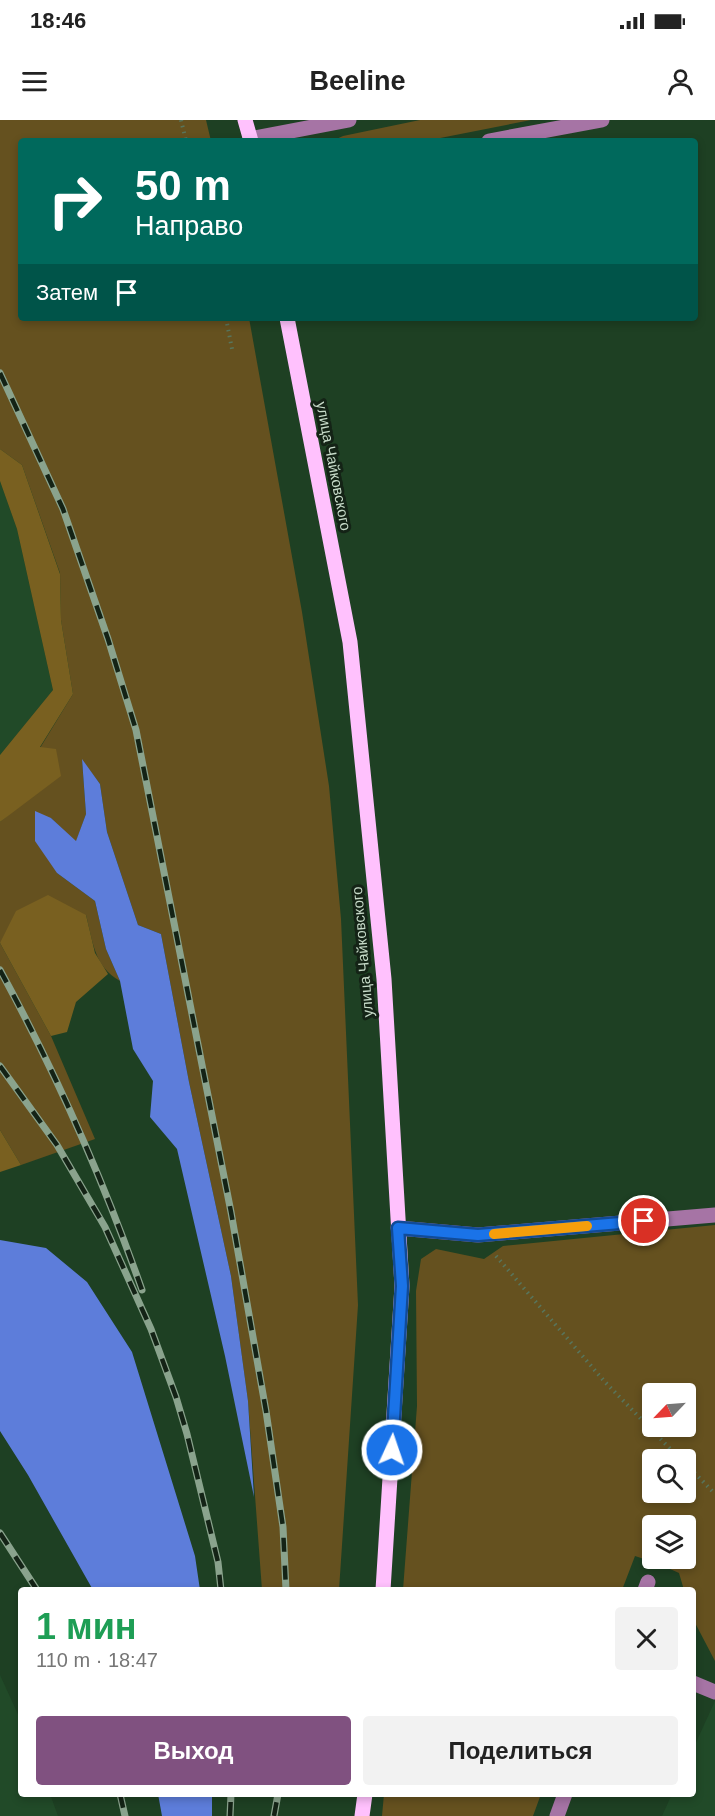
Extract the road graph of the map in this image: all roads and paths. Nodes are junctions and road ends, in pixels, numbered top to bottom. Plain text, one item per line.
1 (181, 120) edge
2 (245, 120) edge
3 (349, 120) edge
4 (602, 120) edge
5 (185, 138) edge
6 (250, 138) edge
7 (261, 138) edge
8 (505, 138) edge
9 (227, 321) edge
10 (288, 321) edge
11 (232, 349) dead end
12 (715, 1215) edge
13 (398, 1228) junction
14 (478, 1235) junction
15 (670, 1449) edge
16 (696, 1474) edge
17 (715, 1494) edge
18 (383, 1587) edge
19 (696, 1684) edge
20 (715, 1692) edge
21 (365, 1797) edge
22 (564, 1797) edge
23 (362, 1816) edge
24 (557, 1816) edge

1 - 5 path
2 - 6 main road
3 - 7 lane
4 - 8 lane
9 - 11 path
10 - 13 main road, улица Чайковского
12 - 14 lane
13 - 14 lane
13 - 18 main road, улица Чайковского
14 - 15 path
16 - 17 path
19 - 20 lane
21 - 23 main road
22 - 24 lane

